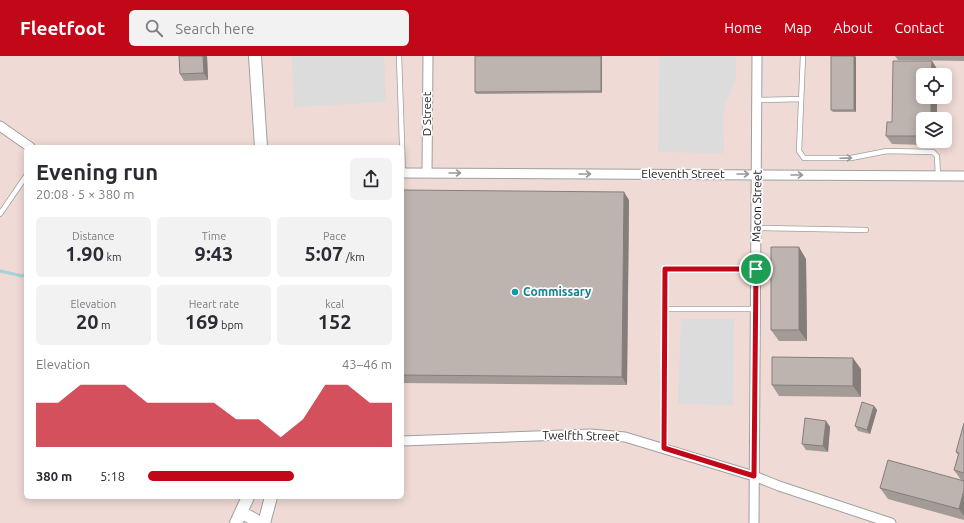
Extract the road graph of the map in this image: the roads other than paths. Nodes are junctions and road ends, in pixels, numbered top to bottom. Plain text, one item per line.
1 (255, 56) edge
2 (399, 56) edge
3 (428, 56) edge
4 (757, 56) edge
5 (802, 56) edge
6 (801, 99) junction
7 (758, 100) junction
8 (0, 126) edge
9 (27, 145) edge
10 (261, 145) edge
11 (401, 145) edge
12 (404, 173) edge
13 (427, 173) junction
14 (758, 174) junction
15 (938, 176) junction
16 (964, 176) edge
17 (24, 179) edge
18 (0, 214) edge
19 (757, 228) junction
20 (866, 230) dead end
21 (756, 269) junction
22 (665, 309) junction
23 (756, 309) junction
24 (404, 441) edge
25 (664, 448) junction
26 (754, 476) junction
27 (247, 499) edge
28 (270, 499) edge
29 (238, 518) edge
30 (260, 523) edge
31 (264, 523) edge
32 (754, 523) edge
33 (891, 523) edge

1 - 10 street
2 - 11 lane
3 - 13 street, D Street
4 - 7 street, Macon Street
5 - 6 lane
6 - 7 lane
6 -> 15 lane
7 - 14 street, Macon Street
8 - 9 street
12 - 13 street, Eleventh Street
13 -> 14 street, Eleventh Street
14 -> 15 street, Eleventh Street
14 - 19 street, Macon Street
15 - 16 street, Eleventh Street
17 - 18 lane
19 - 20 lane
19 - 21 street, Macon Street
21 - 22 lane
21 - 23 street, Macon Street
22 - 23 lane
22 - 25 lane
23 - 26 street, Macon Street
24 - 25 street, Twelfth Street
25 - 26 street, Twelfth Street
26 - 32 street, Macon Street
26 - 33 street, Twelfth Street
27 - 29 street
28 - 31 street
29 - 30 street

